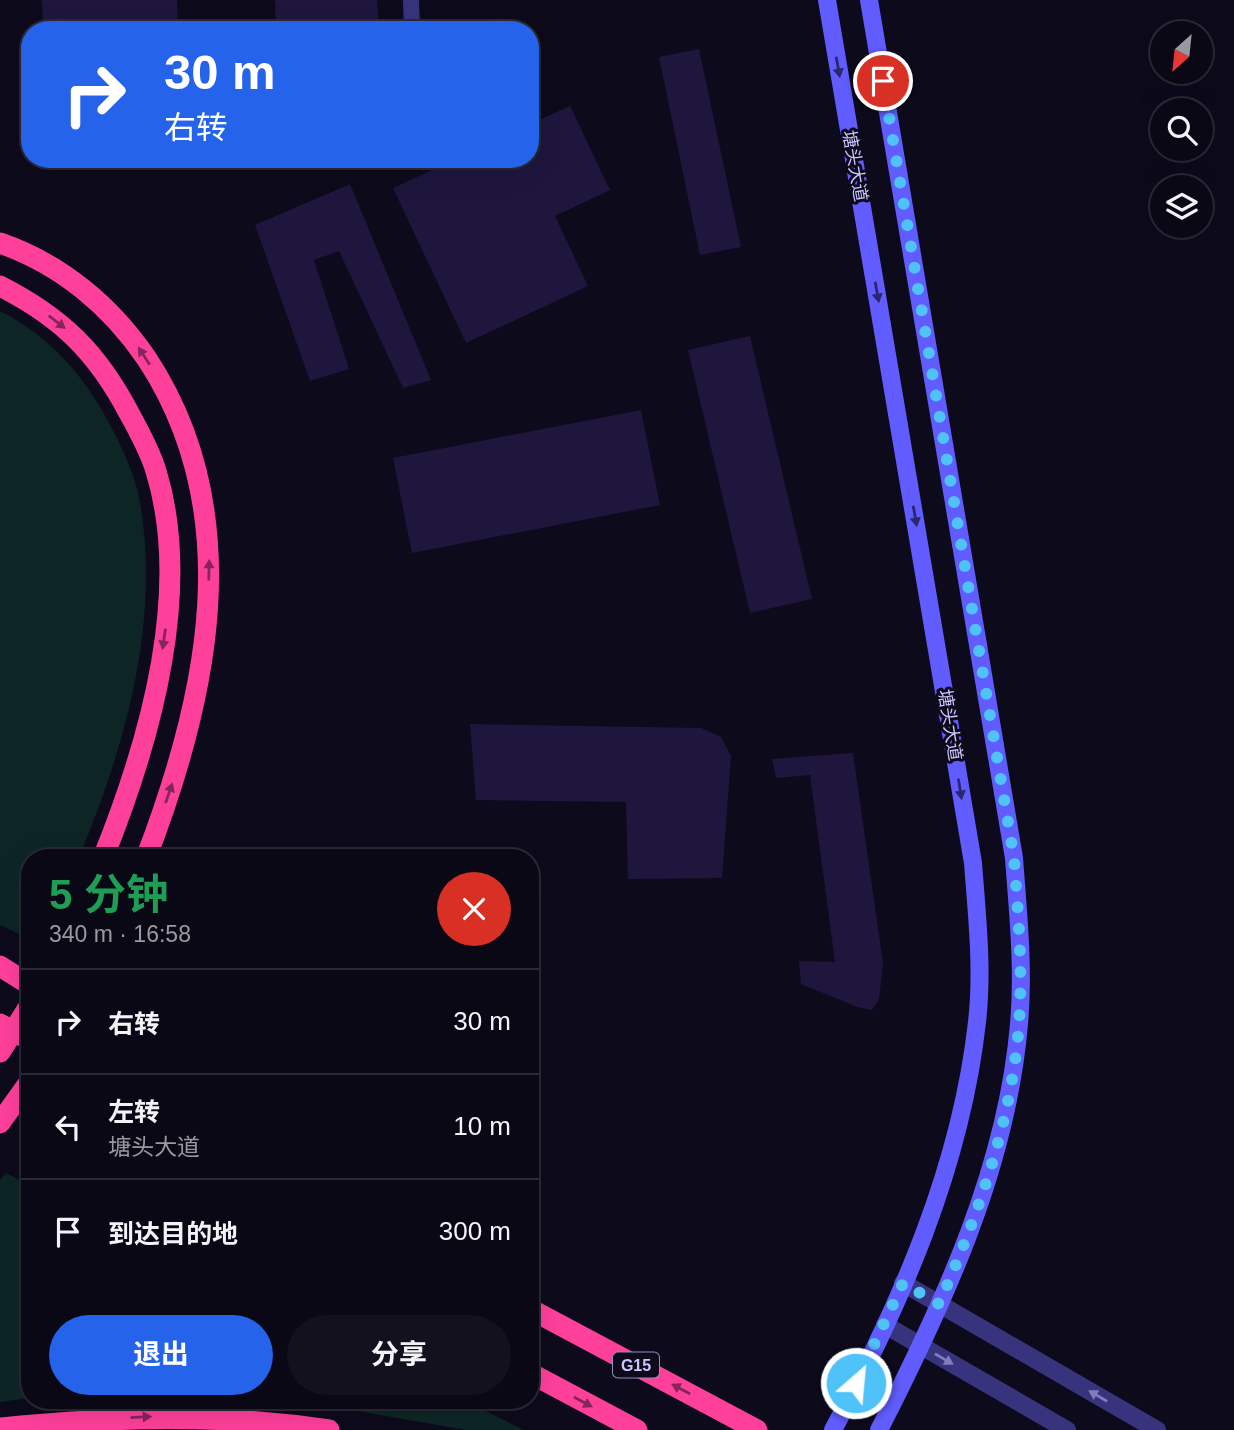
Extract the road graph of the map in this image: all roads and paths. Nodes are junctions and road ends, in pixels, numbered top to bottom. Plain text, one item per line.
1 (411, 0) edge
2 (827, 0) edge
3 (869, 0) edge
4 (412, 21) edge
5 (0, 243) edge
6 (0, 286) edge
7 (107, 849) edge
8 (149, 849) edge
9 (0, 966) edge
10 (21, 979) edge
11 (21, 1019) edge
12 (0, 1024) edge
13 (21, 1035) edge
14 (0, 1052) edge
15 (0, 1091) edge
16 (21, 1094) edge
17 (21, 1102) edge
18 (0, 1123) edge
19 (903, 1283) junction
20 (939, 1304) junction
21 (539, 1314) edge
22 (885, 1325) junction
23 (921, 1346) junction
24 (539, 1378) edge
25 (749, 1426) edge
26 (0, 1428) edge
27 (329, 1430) edge
28 (636, 1430) edge
29 (832, 1430) edge
30 (879, 1430) edge
31 (1067, 1430) edge
32 (1157, 1430) edge

1 - 4 lane
2 -> 19 main road, 塘头大道
3 - 20 main road
8 -> 5 highway
6 -> 7 highway
9 - 10 highway
11 - 14 highway
12 - 13 highway
15 - 17 highway
16 - 18 highway
19 - 20 street
19 - 22 main road, 塘头大道
20 - 23 main road
32 -> 20 street
25 -> 21 highway, G15
22 - 23 street
22 - 29 main road, 塘头大道
23 - 30 main road
23 -> 31 street
24 -> 28 highway
26 -> 27 highway

